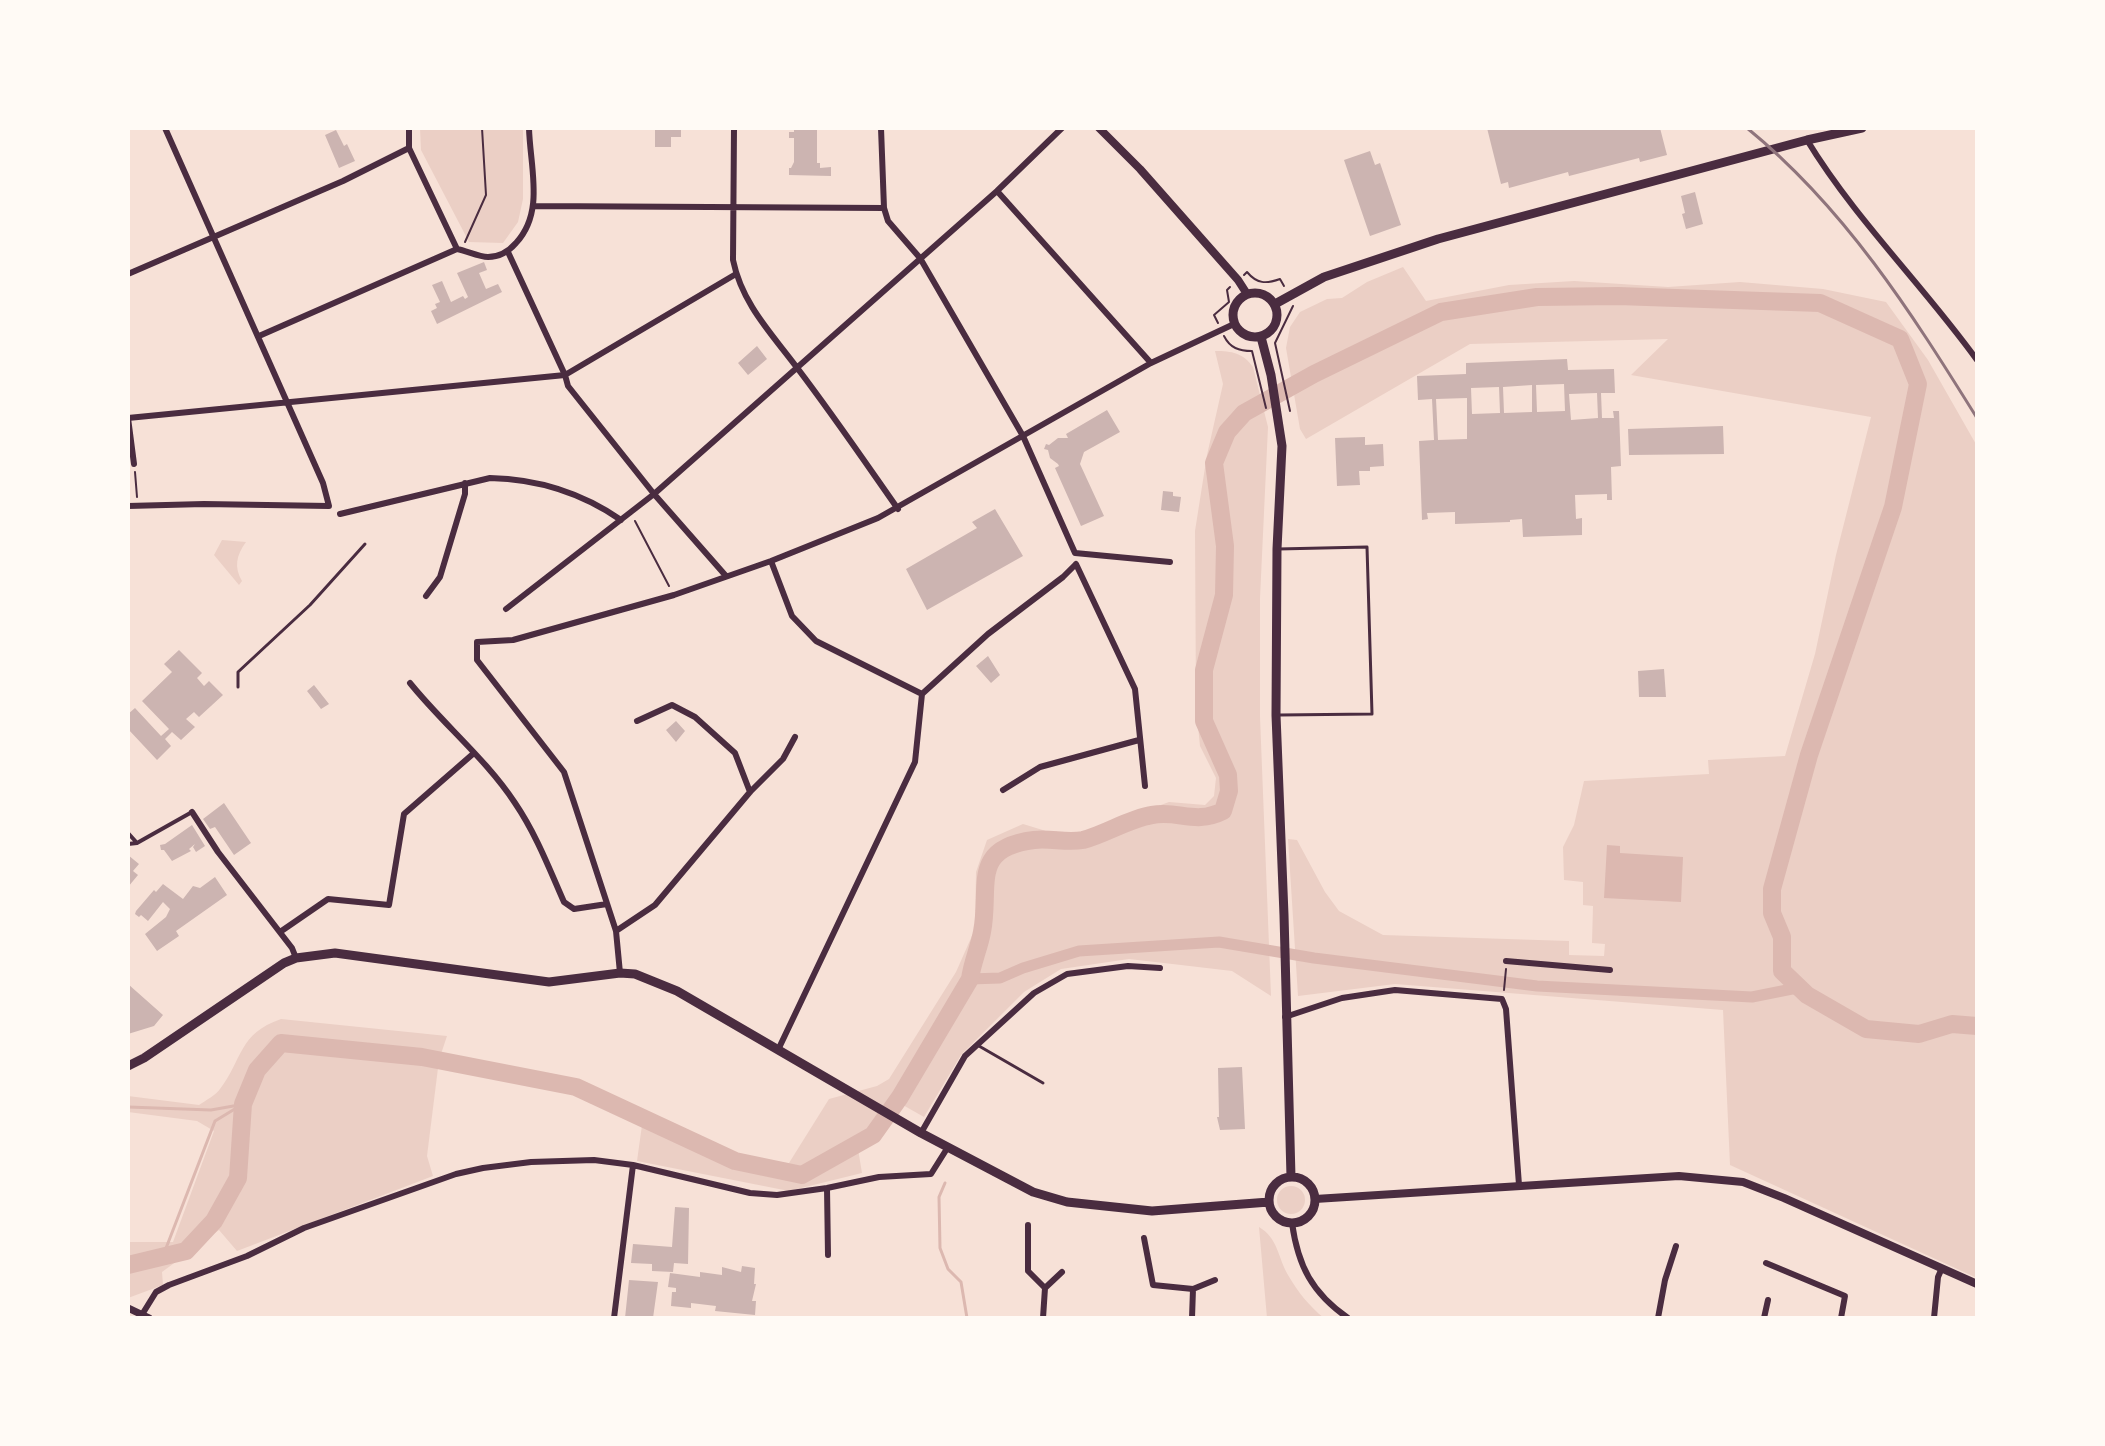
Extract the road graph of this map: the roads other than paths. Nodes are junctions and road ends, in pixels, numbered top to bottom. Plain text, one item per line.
1 (165, 128) edge
2 (409, 128) edge
3 (529, 128) edge
4 (734, 128) edge
5 (881, 128) edge
6 (1062, 128) edge
7 (1099, 128) edge
8 (1862, 128) edge
9 (1807, 140) junction
10 (409, 148) junction
11 (997, 191) junction
12 (534, 206) junction
13 (884, 208) junction
14 (733, 209) junction
15 (214, 238) junction
16 (457, 249) junction
17 (508, 252) junction
18 (920, 258) junction
19 (128, 274) edge
20 (736, 274) junction
21 (1247, 294) junction
22 (1275, 304) junction
23 (1234, 324) junction
24 (259, 336) junction
25 (1261, 337) junction
26 (1977, 359) edge
27 (1151, 363) junction
28 (797, 367) junction
29 (565, 375) junction
30 (288, 402) junction
31 (128, 418) edge
32 (1023, 436) junction
33 (134, 464) road end
34 (465, 483) junction
35 (654, 494) junction
36 (128, 506) edge
37 (898, 509) junction
38 (340, 514) dead end
39 (621, 520) junction
40 (365, 544) dead end
41 (1277, 549) junction
42 (1075, 553) junction
43 (771, 561) junction
44 (1170, 562) dead end
45 (1076, 564) junction
46 (726, 576) junction
47 (426, 596) dead end
48 (506, 609) dead end
49 (410, 683) dead end
50 (238, 687) dead end
51 (922, 694) junction
52 (1276, 715) junction
53 (637, 721) dead end
54 (795, 737) dead end
55 (1139, 740) junction
56 (474, 753) junction
57 (1145, 786) dead end
58 (1003, 790) dead end
59 (750, 792) junction
60 (192, 812) joint
61 (128, 833) edge
62 (137, 843) junction
63 (128, 844) edge
64 (607, 904) junction
65 (616, 931) junction
66 (280, 932) junction
67 (296, 958) junction
68 (1506, 965) road end
69 (1160, 968) dead end
70 (1610, 970) dead end
71 (620, 973) junction
72 (1285, 1017) junction
73 (976, 1044) junction
74 (778, 1050) junction
75 (128, 1066) edge
76 (1043, 1083) dead end
77 (921, 1133) junction
78 (948, 1147) junction
79 (633, 1165) junction
80 (1291, 1177) junction
81 (1519, 1185) junction
82 (827, 1188) junction
83 (1315, 1199) junction
84 (1269, 1202) junction
85 (1292, 1223) junction
86 (1028, 1225) dead end
87 (1144, 1238) dead end
88 (1676, 1246) dead end
89 (828, 1255) dead end
90 (1766, 1263) dead end
91 (1942, 1268) junction
92 (1062, 1272) dead end
93 (1215, 1280) dead end
94 (1977, 1284) edge
95 (1045, 1288) junction
96 (1193, 1289) junction
97 (1768, 1300) dead end
98 (128, 1308) edge
99 (146, 1316) edge
100 (614, 1318) edge
101 (1043, 1318) edge
102 (1192, 1318) edge
103 (1348, 1318) edge
104 (1658, 1318) edge
105 (1764, 1318) edge
106 (1841, 1318) edge
107 (1934, 1318) edge

1 - 15 street
2 - 10 street
3 - 12 street
4 - 14 street
5 - 13 street
6 - 11 street
7 - 21 main road
8 - 9 main road
9 - 22 main road
9 - 26 street
10 - 15 street
10 - 16 street
11 - 18 street
11 - 27 street
12 - 14 street
12 - 17 street
13 - 14 street
13 - 18 street
14 - 20 street
15 - 19 street
15 - 24 street
16 - 17 street
16 - 24 street
17 - 29 street
18 - 28 street
18 - 32 street
20 - 28 street
20 - 29 street
21 - 22 main road
21 - 23 main road
22 - 25 main road
23 - 25 main road
23 - 27 street
24 - 30 street
25 - 41 main road
27 - 32 street
28 - 35 street
28 - 37 street
29 - 30 street
29 - 35 street
30 - 31 street
30 - 36 street
31 - 33 street
32 - 37 street
32 - 42 street
34 - 38 street
34 - 39 street
34 - 47 street
35 - 39 street
35 - 46 street
37 - 43 street
39 - 48 street
40 - 50 lane
41 - 52 main road
41 - 52 lane
42 - 44 street
42 - 45 street
43 - 46 street
43 - 51 street
45 - 51 street
45 - 55 street
46 - 64 street
49 - 56 street
51 - 74 street
52 - 72 main road
53 - 59 street
54 - 59 street
55 - 57 street
55 - 58 street
56 - 64 street
56 - 66 street
59 - 65 street
60 - 62 street
60 - 66 street
61 - 62 street
62 - 63 street
64 - 65 street
65 - 71 street
66 - 67 street
67 - 71 main road
67 - 75 main road
68 - 70 street
69 - 73 street
71 - 74 main road
72 - 80 main road
72 - 81 street
73 - 76 lane
73 - 77 street
74 - 77 main road
77 - 78 main road
78 - 82 street
78 - 84 main road
79 - 82 street
79 - 99 street
79 - 100 street
80 - 83 main road
80 - 84 main road
81 - 83 main road
81 - 91 main road
82 - 89 street
83 - 85 main road
84 - 85 main road
85 - 103 street
86 - 95 street
87 - 96 street
88 - 104 street
90 - 106 street
91 - 94 main road
91 - 107 street
92 - 95 street
93 - 96 street
95 - 101 street
96 - 102 street
97 - 105 street
98 - 99 street

